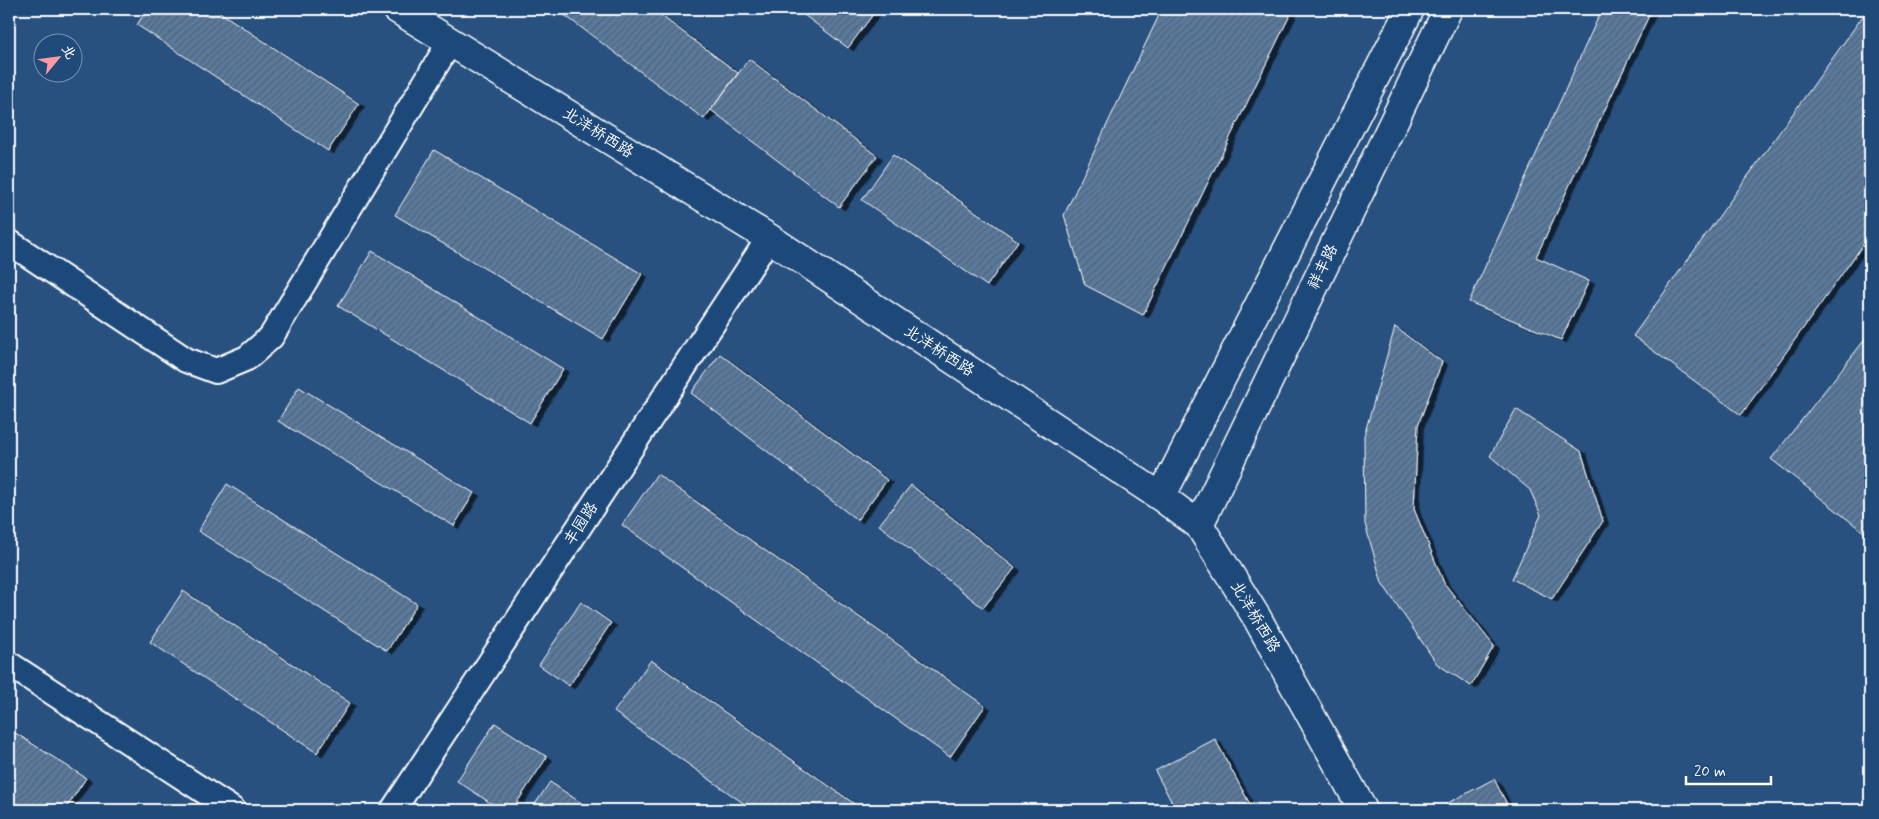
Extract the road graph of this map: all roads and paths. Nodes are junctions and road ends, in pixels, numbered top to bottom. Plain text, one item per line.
1 (396, 9) edge
2 (1410, 9) edge
3 (1448, 9) edge
4 (450, 42) junction
5 (769, 238) junction
6 (9, 242) edge
7 (1160, 497) junction
8 (1199, 525) junction
9 (9, 664) edge
10 (233, 810) edge
11 (392, 810) edge
12 (1363, 810) edge

1 - 4 main road, 北洋桥西路
2 - 7 main road
3 - 8 main road, 祥丰路
4 - 5 main road, 北洋桥西路
4 - 6 street
5 - 7 main road, 北洋桥西路
5 - 11 street, 丰园路
7 - 8 main road, 北洋桥西路
8 - 12 main road, 北洋桥西路
9 - 10 street

